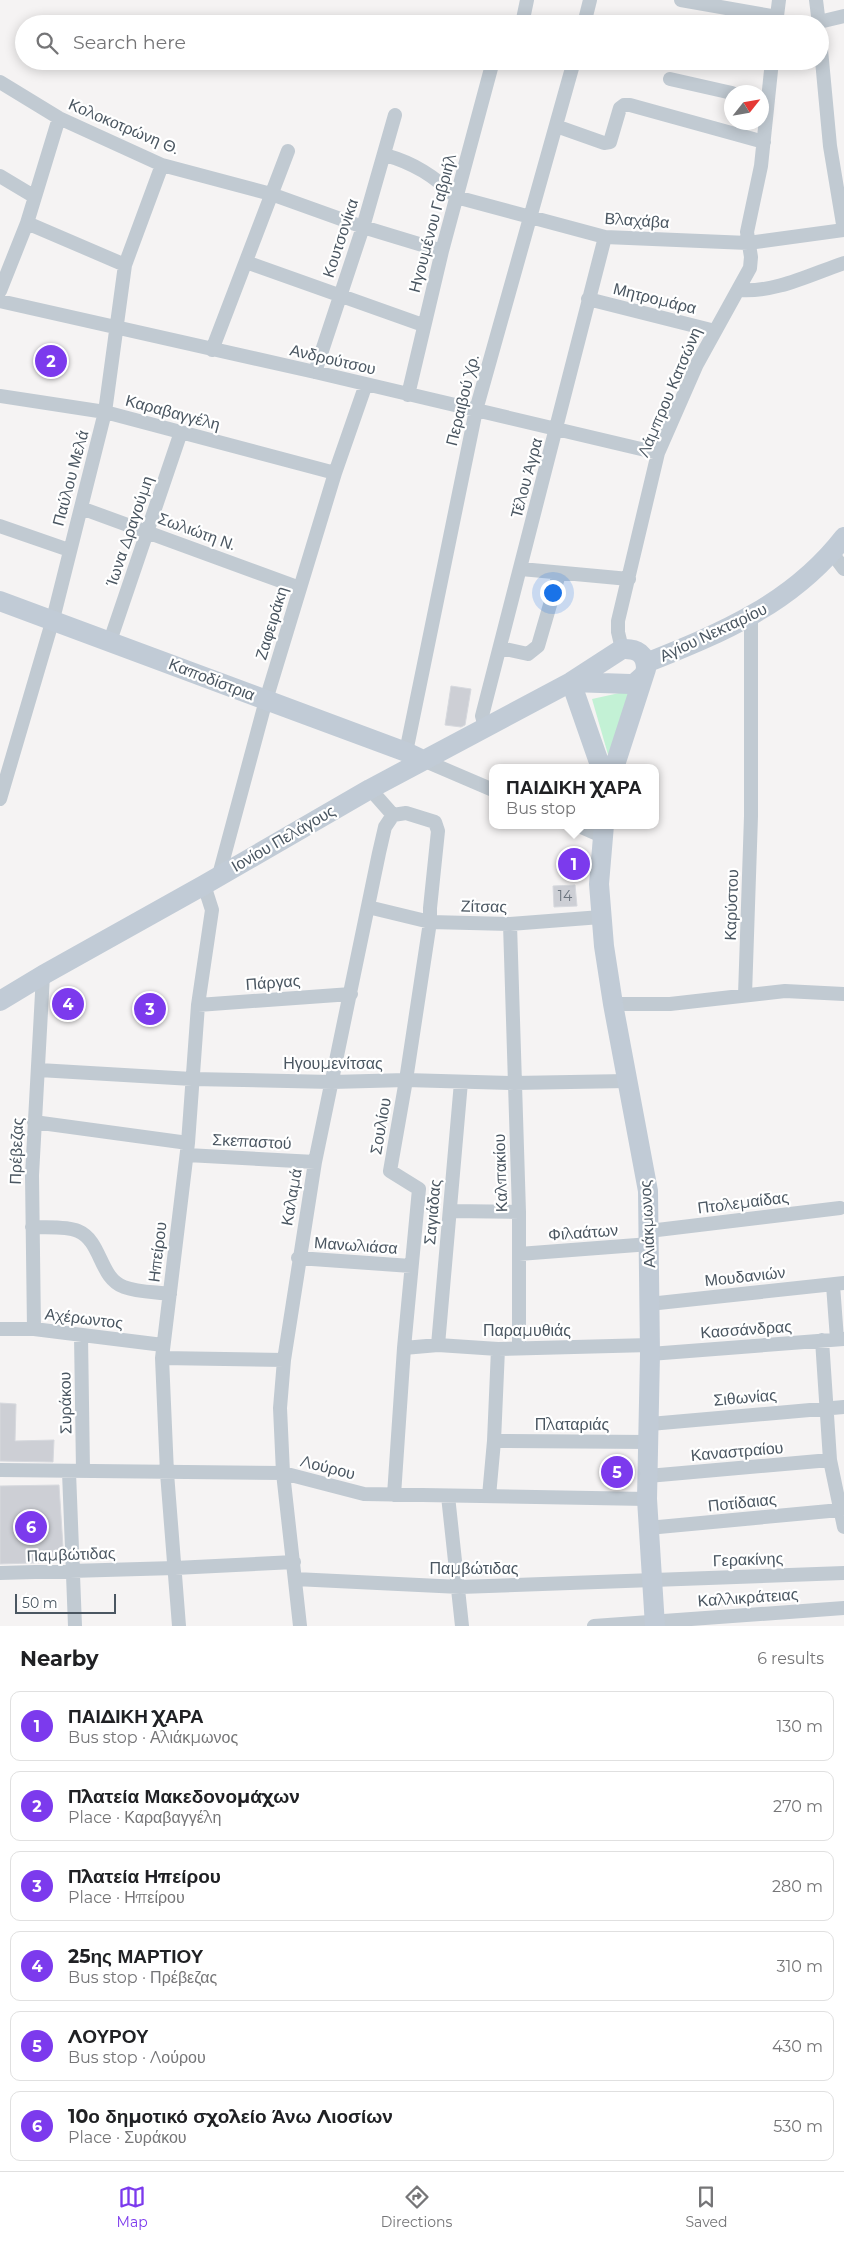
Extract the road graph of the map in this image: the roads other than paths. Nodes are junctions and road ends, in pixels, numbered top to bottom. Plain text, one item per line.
1 (526, 0) edge
2 (590, 0) edge
3 (681, 0) edge
4 (779, 0) edge
5 (816, 0) edge
6 (524, 15) edge
7 (586, 15) edge
8 (752, 15) edge
9 (777, 15) edge
10 (818, 15) edge
11 (844, 16) edge
12 (829, 20) edge
13 (491, 70) edge
14 (572, 70) edge
15 (770, 70) edge
16 (823, 70) edge
17 (670, 79) dead end
18 (0, 82) edge
19 (768, 85) edge
20 (724, 91) edge
21 (395, 115) dead end
22 (59, 118) junction
23 (556, 126) junction
24 (764, 130) edge
25 (764, 142) junction
26 (288, 151) dead end
27 (385, 155) junction
28 (162, 165) junction
29 (0, 176) edge
30 (271, 194) junction
31 (35, 197) junction
32 (456, 197) junction
33 (531, 217) junction
34 (27, 223) junction
35 (363, 227) junction
36 (844, 230) edge
37 (605, 237) junction
38 (748, 243) junction
39 (442, 251) junction
40 (246, 262) junction
41 (844, 263) edge
42 (125, 265) junction
43 (738, 290) junction
44 (0, 291) edge
45 (339, 296) junction
46 (588, 299) junction
47 (0, 301) edge
48 (424, 325) junction
49 (116, 328) junction
50 (715, 331) junction
51 (212, 350) junction
52 (315, 372) junction
53 (366, 384) junction
54 (408, 394) junction
55 (0, 396) edge
56 (476, 410) junction
57 (105, 412) junction
58 (557, 430) junction
59 (181, 432) junction
60 (658, 453) junction
61 (336, 473) junction
62 (81, 508) junction
63 (0, 526) edge
64 (148, 532) junction
65 (844, 537) edge
66 (70, 550) junction
67 (832, 553) junction
68 (521, 569) junction
69 (844, 569) edge
70 (559, 574) junction
71 (629, 579) junction
72 (300, 588) junction
73 (0, 600) edge
74 (751, 617) junction
75 (53, 619) junction
76 (110, 641) junction
77 (500, 648) junction
78 (622, 649) junction
79 (645, 669) junction
80 (571, 682) junction
81 (266, 700) junction
82 (485, 726) junction
83 (414, 756) junction
84 (601, 764) edge
85 (615, 764) edge
86 (489, 788) edge
87 (370, 789) junction
88 (0, 799) edge
89 (393, 815) junction
90 (603, 831) edge
91 (211, 880) junction
92 (368, 907) junction
93 (601, 917) junction
94 (430, 922) junction
95 (510, 924) junction
96 (43, 974) junction
97 (351, 994) junction
98 (844, 994) edge
99 (745, 995) junction
100 (0, 1001) edge
101 (613, 1004) junction
102 (198, 1005) junction
103 (39, 1070) junction
104 (192, 1079) junction
105 (406, 1080) junction
106 (627, 1081) junction
107 (332, 1082) junction
108 (461, 1082) junction
109 (514, 1083) junction
110 (34, 1122) junction
111 (188, 1149) junction
112 (315, 1162) junction
113 (840, 1208) dead end
114 (450, 1211) junction
115 (519, 1212) junction
116 (32, 1227) junction
117 (650, 1238) junction
118 (519, 1254) junction
119 (298, 1258) junction
120 (411, 1266) junction
121 (838, 1284) edge
122 (170, 1294) junction
123 (649, 1304) junction
124 (0, 1329) edge
125 (34, 1329) junction
126 (81, 1335) junction
127 (840, 1339) edge
128 (822, 1340) junction
129 (438, 1346) junction
130 (404, 1348) junction
131 (519, 1348) junction
132 (498, 1349) junction
133 (650, 1350) junction
134 (163, 1351) junction
135 (284, 1360) junction
136 (825, 1407) junction
137 (844, 1407) edge
138 (649, 1433) junction
139 (494, 1441) junction
140 (830, 1460) junction
141 (0, 1470) edge
142 (69, 1472) junction
143 (83, 1472) junction
144 (167, 1473) junction
145 (283, 1473) junction
146 (648, 1476) junction
147 (839, 1479) edge
148 (394, 1495) junction
149 (448, 1496) junction
150 (489, 1496) junction
151 (647, 1499) junction
152 (840, 1510) junction
153 (844, 1527) edge
154 (648, 1528) junction
155 (294, 1562) junction
156 (176, 1568) junction
157 (73, 1572) junction
158 (0, 1573) edge
159 (844, 1573) edge
160 (296, 1579) junction
161 (653, 1580) junction
162 (460, 1587) junction
163 (844, 1608) edge
164 (655, 1624) edge
165 (75, 1626) edge
166 (179, 1626) edge
167 (300, 1626) edge
168 (462, 1626) edge
169 (594, 1626) edge

1 - 6 street
2 - 7 street
3 - 8 street
4 - 9 street
5 - 10 street
11 - 12 street
13 - 32 street, Ηγουμένου Γαβριήλ
14 - 23 street, Περαιβού Χρ.
15 - 19 street, Λάμπρου Κατσώνη
16 - 36 street
17 - 20 street
18 - 22 street, Κολοκοτρώνη Θ.
21 - 27 street, Κουτσονίκα
22 - 28 street, Κολοκοτρώνη Θ.
22 - 31 street
23 - 25 street
23 - 33 street, Περαιβού Χρ.
24 - 25 street, Λάμπρου Κατσώνη
25 - 38 street, Λάμπρου Κατσώνη
26 - 30 street
27 - 32 street, Βλαχάβα
27 - 35 street, Κουτσονίκα
28 - 30 street, Κολοκοτρώνη Θ.
28 - 42 street, Παύλου Μελά
29 - 31 street
30 - 35 street, Κολοκοτρώνη Θ.
30 - 40 street
31 - 34 street
32 - 33 street, Βλαχάβα
32 - 39 street, Ηγουμένου Γαβριήλ
33 - 37 street, Βλαχάβα
33 - 56 street, Περαιβού Χρ.
34 - 42 street
34 - 44 street
35 - 39 street, Κολοκοτρώνη Θ.
35 - 45 street, Κουτσονίκα
36 - 38 street, Βλαχάβα
37 - 38 street, Βλαχάβα
37 - 46 street, Τέλου Άγρα
38 - 43 street, Λάμπρου Κατσώνη
39 - 48 street, Ηγουμένου Γαβριήλ
40 - 45 street
40 - 51 street
41 - 43 street
42 - 49 street, Παύλου Μελά
43 - 50 street, Λάμπρου Κατσώνη
45 - 48 street
45 - 52 street, Κουτσονίκα
46 - 50 street, Μητρομάρα
46 - 58 street, Τέλου Άγρα
47 - 49 street, Ανδρούτσου
48 - 54 street, Ηγουμένου Γαβριήλ
49 - 51 street, Ανδρούτσου
49 - 57 street, Παύλου Μελά
50 - 60 street, Λάμπρου Κατσώνη
51 - 52 street, Ανδρούτσου
52 - 53 street, Ανδρούτσου
53 - 54 street, Ανδρούτσου
53 - 61 street, Ζαφειράκη
54 - 56 street, Ανδρούτσου
55 - 57 street, Καραβαγγέλη
56 - 58 street, Ανδρούτσου
56 - 83 street, Περαιβού Χρ.
57 - 59 street, Καραβαγγέλη
57 - 62 street, Παύλου Μελά
58 - 60 street, Ανδρούτσου
58 - 68 street, Τέλου Άγρα
59 - 61 street, Καραβαγγέλη
59 - 64 street, Ίωνα Δραγούμη
60 - 71 street, Λάμπρου Κατσώνη
61 - 72 street, Ζαφειράκη
62 - 64 street, Σωλιώτη Ν.
62 - 66 street, Παύλου Μελά
63 - 66 street
64 - 72 street, Σωλιώτη Ν.
64 - 76 street, Ίωνα Δραγούμη
65 - 67 street, Αγίου Νεκταρίου
66 - 75 street, Παύλου Μελά
67 - 69 street
67 - 74 street, Αγίου Νεκταρίου
68 - 70 street
68 - 77 street, Τέλου Άγρα
70 - 71 street
70 - 77 street
71 - 78 street, Λάμπρου Κατσώνη
72 - 81 street, Ζαφειράκη
73 - 75 street, Καποδίστρια
74 - 79 street, Αγίου Νεκταρίου
74 - 99 street, Καρύστου
75 - 76 street, Καποδίστρια
75 - 88 street, Παύλου Μελά
76 - 81 street, Καποδίστρια
77 - 82 street, Τέλου Άγρα
78 - 79 street, Αγίου Νεκταρίου
78 - 80 street
79 - 80 street, Αγίου Νεκταρίου
79 - 85 street
80 - 82 street, Ιονίου Πελάγους
80 - 84 street
81 - 83 street, Καποδίστρια
81 - 91 street, Ζαφειράκη
82 - 83 street, Ιονίου Πελάγους
83 - 86 street
83 - 87 street, Ιονίου Πελάγους
87 - 89 street
87 - 91 street, Ιονίου Πελάγους
89 - 92 street, Καλαμά
89 - 94 street, Σουλίου
90 - 93 street, Αλιάκμωνος
91 - 96 street, Ιονίου Πελάγους
91 - 102 street, Ηπείρου
92 - 94 street, Ζίτσας
92 - 97 street, Καλαμά
93 - 95 street, Ζίτσας
93 - 101 street, Αλιάκμωνος
94 - 95 street, Ζίτσας
94 - 105 street, Σουλίου
95 - 109 street, Καλπακίου
96 - 100 street, Ιονίου Πελάγους
96 - 103 street, Πρέβεζας
97 - 102 street, Πάργας
97 - 107 street, Καλαμά
98 - 99 street
99 - 101 street
101 - 106 street, Αλιάκμωνος
102 - 104 street, Ηπείρου
103 - 104 street, Ηγουμενίτσας
103 - 110 street, Πρέβεζας
104 - 107 street, Ηγουμενίτσας
104 - 111 street, Ηπείρου
105 - 107 street, Ηγουμενίτσας
105 - 108 street, Ηγουμενίτσας
105 - 120 street, Σουλίου
106 - 109 street, Ηγουμενίτσας
106 - 117 street, Αλιάκμωνος
107 - 112 street, Καλαμά
108 - 109 street, Ηγουμενίτσας
108 - 114 street, Σαγιάδας
109 - 115 street, Καλπακίου
110 - 111 street, Σκεπαστού
110 - 116 street, Πρέβεζας
111 - 112 street, Σκεπαστού
111 - 122 street, Ηπείρου
112 - 119 street, Καλαμά
113 - 117 street, Πτολεμαίδας
114 - 115 street
114 - 129 street, Σαγιάδας
115 - 118 street, Καλπακίου
116 - 122 street
116 - 125 street, Πρέβεζας
117 - 118 street, Φιλαάτων
117 - 123 street, Αλιάκμωνος
118 - 131 street, Καλπακίου
119 - 120 street, Μανωλιάσα
119 - 135 street, Καλαμά
120 - 130 street, Σουλίου
121 - 123 street, Μουδανιών
121 - 127 street
122 - 134 street, Ηπείρου
123 - 133 street, Αλιάκμωνος
124 - 125 street, Αχέρωντος
125 - 126 street, Αχέρωντος
126 - 134 street, Αχέρωντος
126 - 143 street, Συράκου
127 - 128 street, Κασσάνδρας
128 - 133 street, Κασσάνδρας
128 - 136 street
129 - 130 street, Παραμυθιάς
129 - 132 street, Παραμυθιάς
130 - 148 street, Σουλίου
131 - 132 street, Παραμυθιάς
131 - 133 street, Παραμυθιάς
132 - 139 street
133 - 138 street, Αλιάκμωνος
134 - 135 street, Αχέρωντος
134 - 144 street, Ηπείρου
135 - 145 street, Καλαμά
136 - 137 street, Σιθωνίας
136 - 138 street, Σιθωνίας
136 - 140 street
138 - 139 street, Πλαταριάς
138 - 146 street, Αλιάκμωνος
139 - 150 street
140 - 146 street, Καναστραίου
140 - 147 street
141 - 142 street, Λούρου
142 - 143 street, Λούρου
142 - 157 street
143 - 144 street, Λούρου
144 - 145 street, Λούρου
144 - 156 street, Ηπείρου
145 - 148 street, Λούρου
145 - 155 street, Καλαμά
146 - 151 street, Αλιάκμωνος
147 - 152 street
148 - 149 street, Λούρου
149 - 150 street, Λούρου
149 - 162 street
150 - 151 street, Λούρου
151 - 154 street, Αλιάκμωνος
152 - 153 street
152 - 154 street, Ποτίδαιας
154 - 161 street, Αλιάκμωνος
155 - 156 street, Παμβώτιδας
155 - 160 street, Καλαμά
156 - 157 street, Παμβώτιδας
156 - 166 street, Ηπείρου
157 - 158 street, Παμβώτιδας
157 - 165 street
159 - 161 street, Γερακίνης
160 - 162 street, Παμβώτιδας
160 - 167 street, Καλαμά
161 - 162 street, Παμβώτιδας
161 - 164 street, Αλιάκμωνος
162 - 168 street
163 - 164 street, Καλλικράτειας
164 - 169 street, Καλλικράτειας

